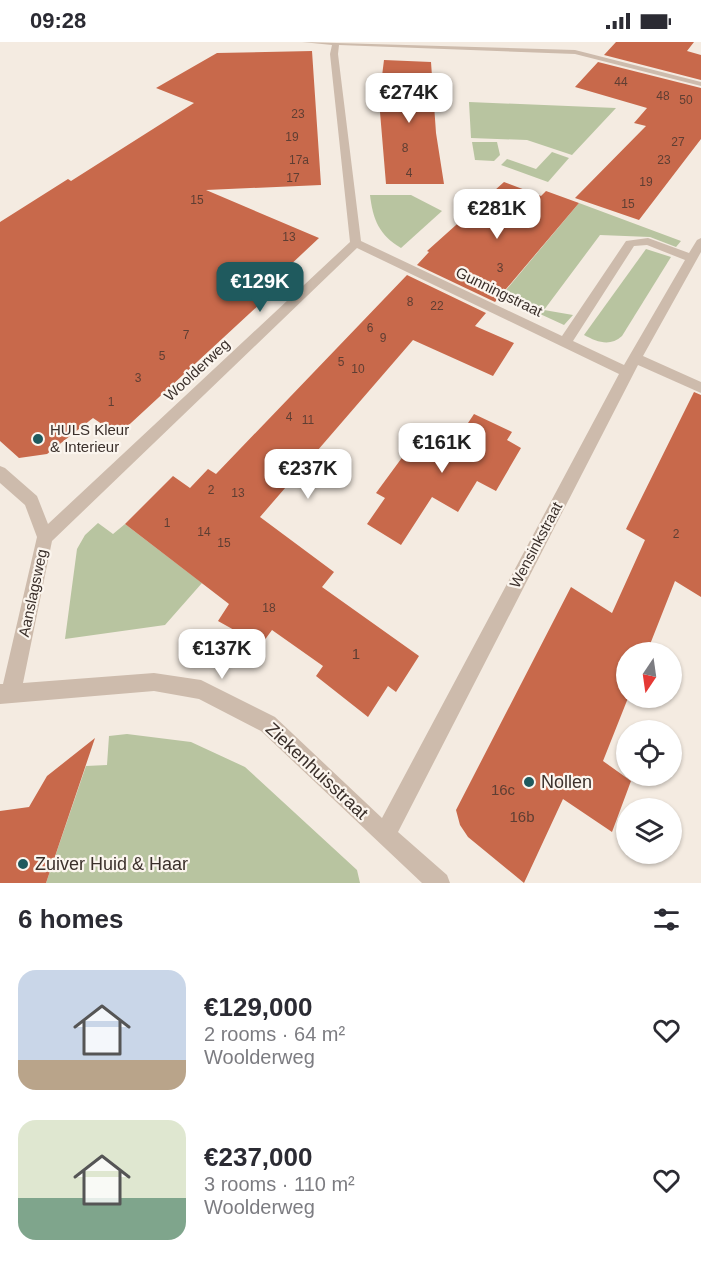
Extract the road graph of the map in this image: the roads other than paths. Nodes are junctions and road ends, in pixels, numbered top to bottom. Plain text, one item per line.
1 (306, 42) edge
2 (580, 42) edge
3 (336, 43) edge
4 (575, 52) junction
5 (701, 84) edge
6 (701, 242) edge
7 (356, 243) junction
8 (692, 258) junction
9 (565, 342) junction
10 (631, 365) junction
11 (701, 388) edge
12 (0, 472) edge
13 (45, 537) junction
14 (5, 694) edge
15 (385, 835) junction
16 (439, 883) edge

1 - 3 street
2 - 4 street
3 - 4 street
3 - 7 street
4 - 5 street
6 - 8 street, Wensinkstraat
7 - 9 street, Gunningstraat
7 - 13 street, Woolderweg
8 - 9 street
8 - 10 street, Wensinkstraat
9 - 10 street, Gunningstraat
10 - 11 street, Gunningstraat
10 - 15 street, Wensinkstraat
12 - 13 street, Aanslagsweg
13 - 14 street, Aanslagsweg
14 - 15 street, Ziekenhuisstraat
15 - 16 street

